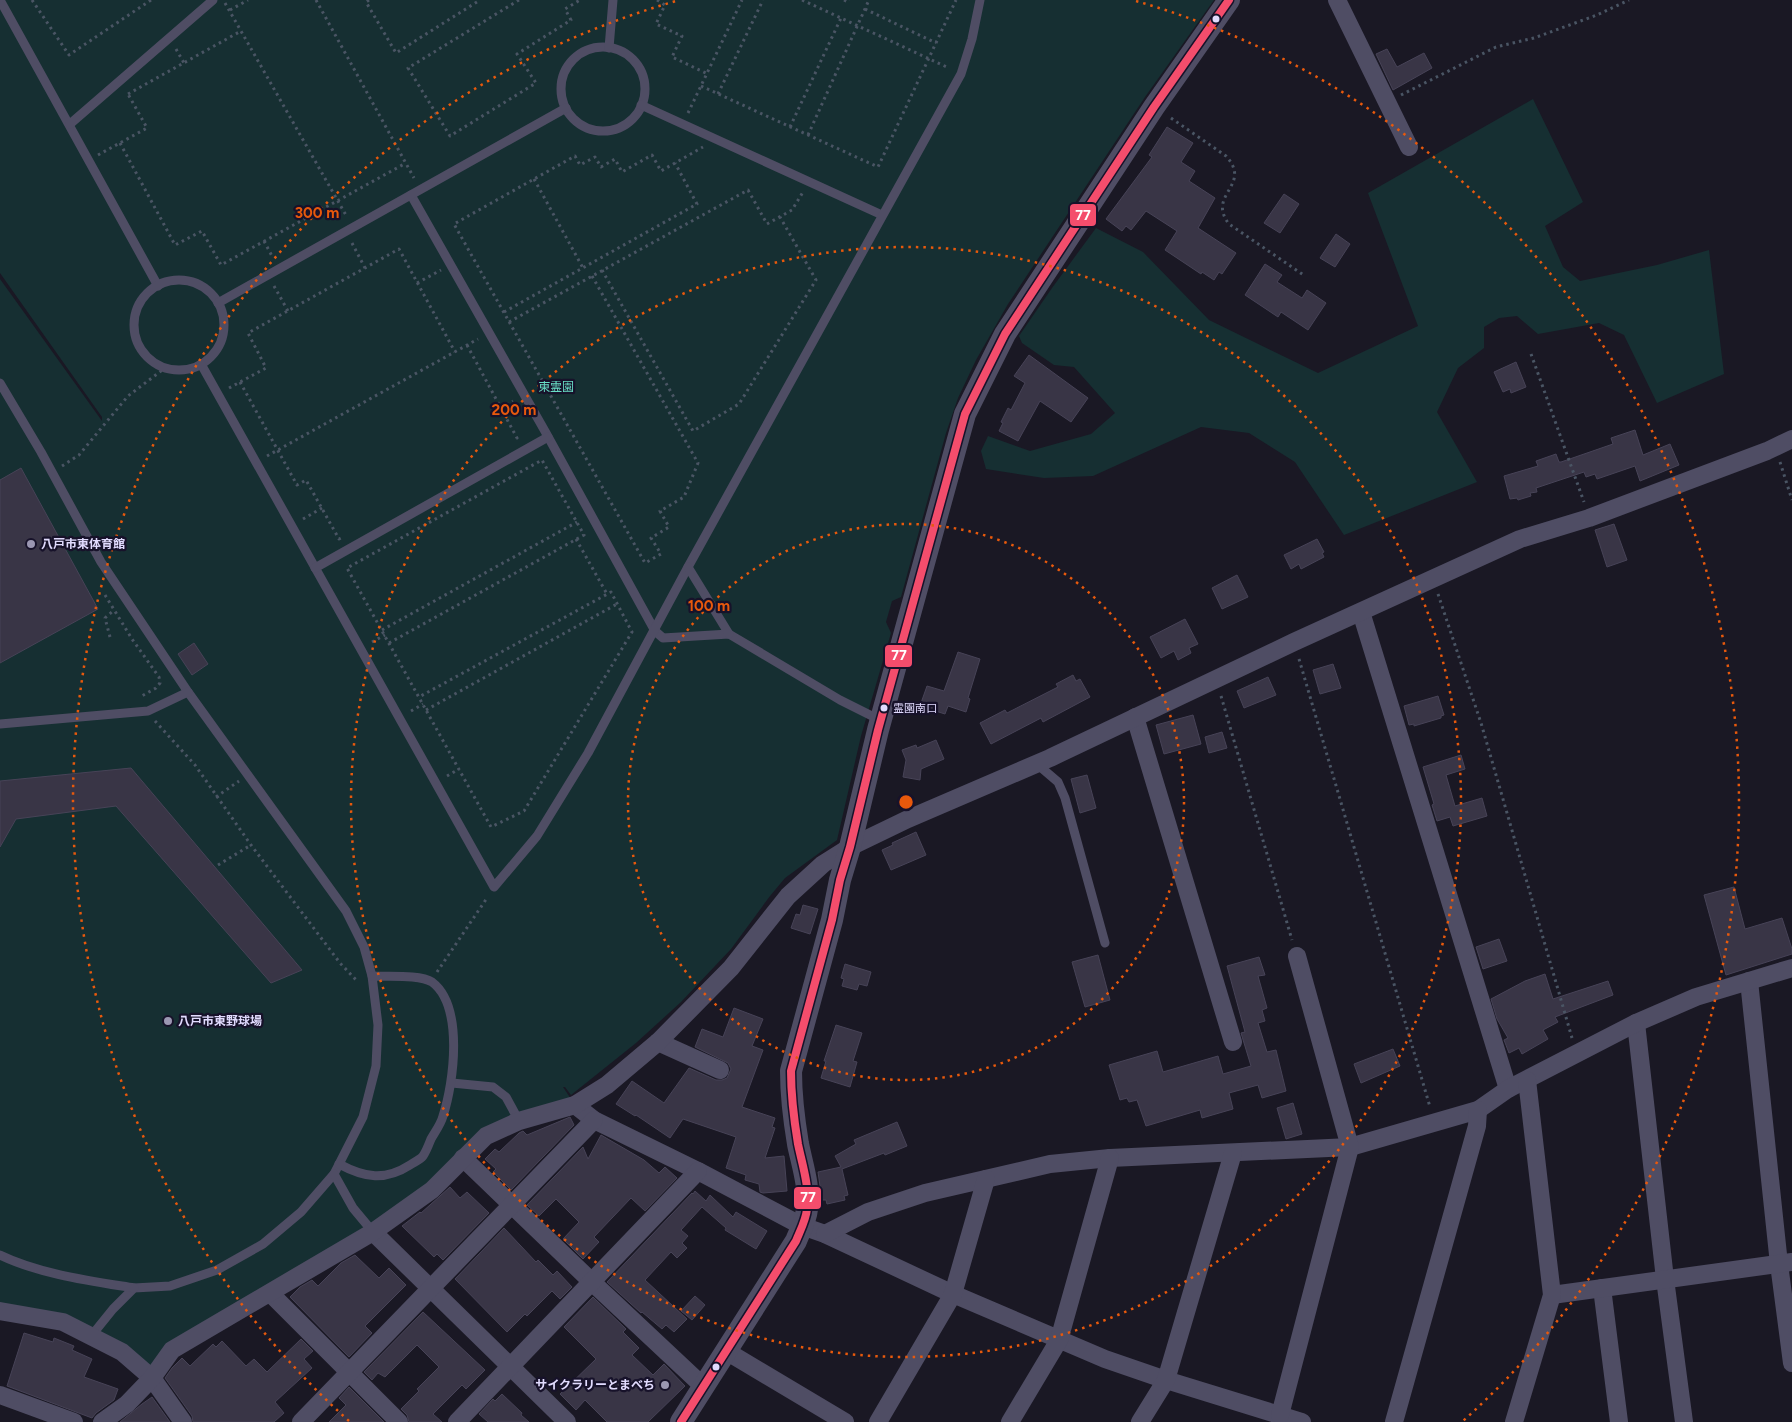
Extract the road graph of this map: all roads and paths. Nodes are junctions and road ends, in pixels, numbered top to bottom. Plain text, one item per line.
1 (0, 0) edge
2 (32, 0) edge
3 (151, 0) edge
4 (213, 0) edge
5 (224, 0) edge
6 (248, 0) edge
7 (316, 0) edge
8 (369, 0) edge
9 (480, 0) edge
10 (519, 0) edge
11 (580, 0) edge
12 (613, 0) edge
13 (657, 0) edge
14 (742, 0) edge
15 (763, 0) edge
16 (802, 0) edge
17 (844, 0) edge
18 (849, 0) edge
19 (869, 0) edge
20 (956, 0) edge
21 (980, 0) edge
22 (1229, 0) edge
23 (1338, 0) edge
24 (1628, 0) edge
25 (865, 9) junction
26 (230, 10) junction
27 (841, 18) junction
28 (857, 26) junction
29 (241, 31) junction
30 (936, 43) junction
31 (609, 48) junction
32 (929, 59) junction
33 (708, 74) junction
34 (961, 74) junction
35 (120, 81) junction
36 (701, 86) junction
37 (128, 94) junction
38 (718, 94) junction
39 (1387, 102) junction
40 (641, 105) junction
41 (1154, 107) junction
42 (566, 108) junction
43 (70, 124) junction
44 (683, 124) junction
45 (790, 127) junction
46 (808, 135) junction
47 (717, 140) junction
48 (120, 143) junction
49 (1409, 147) dead end
50 (89, 160) junction
51 (406, 163) junction
52 (675, 164) junction
53 (534, 179) junction
54 (809, 182) junction
55 (420, 190) junction
56 (411, 195) junction
57 (337, 201) junction
58 (882, 215) junction
59 (780, 217) junction
60 (349, 230) junction
61 (264, 241) junction
62 (451, 265) junction
63 (365, 268) junction
64 (583, 268) junction
65 (279, 269) junction
66 (602, 270) junction
67 (268, 275) junction
68 (592, 276) junction
69 (1306, 276) dead end
70 (417, 283) junction
71 (158, 286) junction
72 (218, 303) junction
73 (288, 311) junction
74 (504, 312) junction
75 (510, 322) junction
76 (489, 333) junction
77 (467, 346) junction
78 (455, 352) junction
79 (1531, 354) dead end
80 (200, 364) junction
81 (165, 368) junction
82 (240, 382) junction
83 (0, 383) edge
84 (218, 394) junction
85 (548, 438) junction
86 (1792, 439) edge
87 (508, 442) dead end
88 (1776, 447) junction
89 (278, 450) junction
90 (256, 462) junction
91 (66, 464) dead end
92 (1792, 500) edge
93 (322, 508) junction
94 (1589, 518) junction
95 (576, 522) junction
96 (292, 526) junction
97 (347, 534) dead end
98 (576, 539) junction
99 (688, 567) junction
100 (315, 568) junction
101 (1433, 579) junction
102 (607, 594) junction
103 (617, 604) junction
104 (114, 610) dead end
105 (1361, 612) junction
106 (382, 630) junction
107 (655, 631) junction
108 (729, 634) junction
109 (110, 637) dead end
110 (1294, 642) junction
111 (389, 644) junction
112 (1216, 679) junction
113 (188, 692) junction
114 (419, 697) junction
115 (426, 710) junction
116 (148, 711) junction
117 (1135, 717) junction
118 (880, 720) junction
119 (0, 724) edge
120 (1037, 764) junction
121 (248, 775) junction
122 (216, 797) junction
123 (251, 845) junction
124 (850, 846) junction
125 (218, 865) dead end
126 (494, 887) junction
127 (1105, 943) dead end
128 (1297, 956) joint
129 (1792, 968) edge
130 (372, 976) junction
131 (431, 981) junction
132 (1749, 981) junction
133 (361, 987) dead end
134 (1636, 1023) junction
135 (658, 1042) junction
136 (1233, 1042) dead end
137 (1577, 1054) junction
138 (720, 1070) dead end
139 (1527, 1080) junction
140 (452, 1083) junction
141 (1508, 1089) junction
142 (574, 1105) junction
143 (1478, 1110) junction
144 (594, 1120) junction
145 (519, 1121) junction
146 (1435, 1122) junction
147 (1350, 1147) junction
148 (1233, 1153) junction
149 (463, 1158) junction
150 (1110, 1158) junction
151 (340, 1164) junction
152 (698, 1171) junction
153 (334, 1174) junction
154 (986, 1179) junction
155 (510, 1205) junction
156 (802, 1226) junction
157 (373, 1232) junction
158 (825, 1234) junction
159 (0, 1255) edge
160 (1785, 1263) edge
161 (1665, 1279) junction
162 (593, 1283) junction
163 (134, 1288) junction
164 (1602, 1288) junction
165 (432, 1289) junction
166 (270, 1293) junction
167 (953, 1294) junction
168 (1552, 1295) junction
169 (0, 1312) edge
170 (92, 1335) junction
171 (1059, 1340) junction
172 (726, 1351) junction
173 (1792, 1363) edge
174 (511, 1368) junction
175 (349, 1373) junction
176 (152, 1378) junction
177 (1166, 1380) junction
178 (704, 1386) junction
179 (0, 1395) edge
180 (1288, 1419) edge
181 (74, 1422) edge
182 (102, 1422) edge
183 (183, 1422) edge
184 (301, 1422) edge
185 (399, 1422) edge
186 (457, 1422) edge
187 (567, 1422) edge
188 (681, 1422) edge
189 (845, 1422) edge
190 (878, 1422) edge
191 (1010, 1422) edge
192 (1140, 1422) edge
193 (1394, 1422) edge
194 (1514, 1422) edge
195 (1619, 1422) edge
196 (1684, 1422) edge

1 - 43 lane
2 - 3 path
4 - 35 lane
5 - 26 path
6 - 26 path
7 - 51 path
8 - 9 path
10 - 11 path
12 - 31 lane
13 - 33 path
14 - 33 path
15 - 38 path
16 - 27 path
17 - 18 path
19 - 25 path
20 - 30 path
21 - 34 lane
22 - 41 street
23 - 39 street
24 - 39 path
25 - 28 path
25 - 30 path
26 - 29 path
27 - 28 path
27 - 45 path
28 - 32 path
28 - 46 path
29 - 37 path
29 - 57 path
30 - 32 path
31 - 40 lane
31 - 42 lane
32 - 34 path
32 - 46 path
33 - 36 path
34 - 58 lane
35 - 37 path
35 - 43 lane
36 - 38 path
36 - 44 path
37 - 48 path
38 - 45 path
39 - 49 street
40 - 42 lane
40 - 44 lane
41 - 69 path
41 - 118 street
42 - 55 lane
43 - 50 lane
44 - 47 lane
45 - 46 path
47 - 52 path
47 - 54 lane
48 - 50 path
48 - 61 path
50 - 71 lane
51 - 55 path
51 - 57 path
52 - 53 path
52 - 64 path
53 - 64 path
53 - 74 path
54 - 58 lane
54 - 59 path
55 - 56 lane
56 - 60 lane
56 - 62 lane
57 - 60 path
57 - 61 path
58 - 99 lane
59 - 66 path
59 - 66 path
60 - 63 path
60 - 65 lane
61 - 65 path
62 - 70 path
62 - 76 lane
63 - 70 path
63 - 73 path
64 - 74 path
65 - 67 lane
66 - 68 path
67 - 72 lane
67 - 73 path
68 - 75 path
68 - 75 path
70 - 78 path
71 - 72 lane
71 - 81 lane
72 - 80 lane
73 - 82 path
74 - 75 path
76 - 77 path
76 - 85 lane
77 - 78 path
77 - 87 path
78 - 89 path
79 - 94 path
80 - 81 lane
80 - 84 lane
81 - 91 path
82 - 84 path
82 - 89 path
83 - 113 lane
84 - 90 lane
85 - 100 lane
85 - 107 lane
86 - 88 street
88 - 92 path
88 - 94 street
89 - 90 path
89 - 93 path
90 - 96 lane
93 - 96 path
93 - 97 path
94 - 101 street
95 - 98 path
95 - 106 path
95 - 106 path
96 - 100 lane
98 - 102 path
98 - 111 path
99 - 107 lane
99 - 108 lane
100 - 126 lane
101 - 105 street
101 - 137 path
102 - 103 path
102 - 114 path
103 - 115 path
103 - 115 path
104 - 109 path
105 - 110 street
105 - 141 street
106 - 111 path
107 - 108 lane
107 - 126 lane
108 - 118 lane
110 - 112 street
110 - 146 path
111 - 114 path
112 - 117 street
112 - 128 path
113 - 116 lane
113 - 121 lane
114 - 115 path
116 - 119 lane
116 - 122 path
117 - 120 street
117 - 136 street
118 - 124 street
120 - 124 street
120 - 127 lane
121 - 122 path
121 - 130 lane
122 - 123 path
123 - 125 path
123 - 133 path
124 - 135 street
124 - 156 street
126 - 131 path
128 - 147 street
129 - 132 street
130 - 131 lane
130 - 151 lane
131 - 140 lane
132 - 134 street
132 - 160 street
134 - 137 street
134 - 161 street
135 - 138 street
135 - 142 street
137 - 139 street
139 - 141 street
139 - 168 street
140 - 145 lane
140 - 151 lane
141 - 143 street
142 - 144 street
142 - 145 street
143 - 146 street
143 - 193 street
144 - 152 street
144 - 155 street
145 - 149 street
146 - 147 street
147 - 148 street
147 - 180 street
148 - 150 street
148 - 177 street
149 - 155 street
149 - 157 street
150 - 154 street
150 - 171 street
151 - 153 lane
152 - 156 street
152 - 162 street
153 - 157 lane
153 - 163 lane
154 - 158 street
154 - 167 street
155 - 162 street
155 - 165 street
156 - 158 street
156 - 172 street
157 - 165 street
157 - 166 street
158 - 167 street
159 - 163 lane
160 - 161 street
160 - 173 street
161 - 164 street
161 - 196 street
162 - 174 street
162 - 178 street
163 - 170 lane
164 - 168 street
164 - 195 street
165 - 174 street
165 - 175 street
166 - 175 street
166 - 176 street
167 - 171 street
167 - 190 street
168 - 194 street
169 - 170 street
170 - 176 street
171 - 177 street
171 - 191 street
172 - 178 street
172 - 189 street
174 - 186 street
174 - 187 street
175 - 184 street
175 - 185 street
176 - 182 street
176 - 183 street
177 - 180 street
177 - 192 street
178 - 188 street
179 - 181 street

